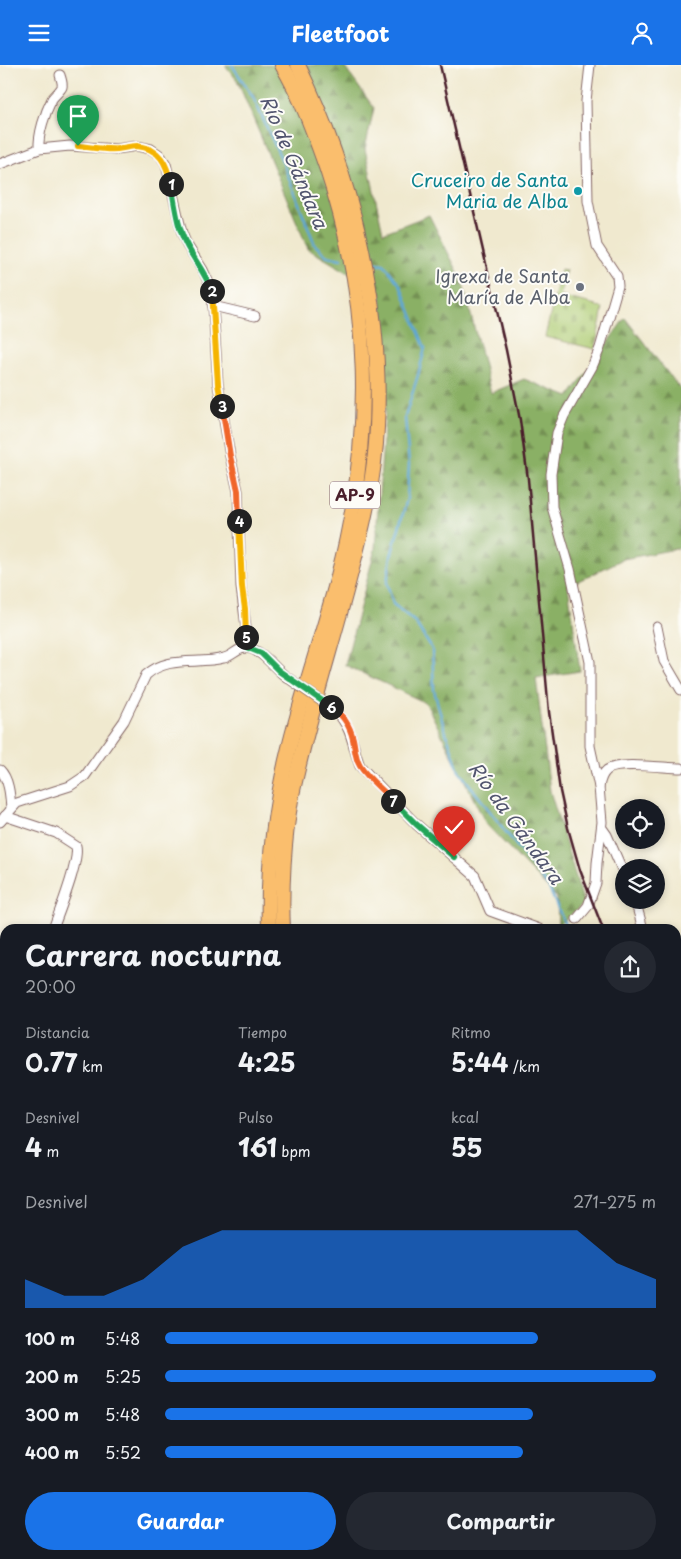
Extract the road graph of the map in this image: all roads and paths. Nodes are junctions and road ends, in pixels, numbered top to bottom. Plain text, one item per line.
1 (282, 65) edge
2 (298, 65) edge
3 (590, 65) edge
4 (60, 75) dead end
5 (39, 149) junction
6 (0, 164) edge
7 (213, 306) junction
8 (255, 316) dead end
9 (657, 627) dead end
10 (246, 647) junction
11 (681, 690) edge
12 (681, 768) edge
13 (0, 770) edge
14 (599, 787) junction
15 (11, 808) junction
16 (2, 819) edge
17 (602, 828) junction
18 (617, 859) edge
19 (637, 909) edge
20 (577, 919) dead end
21 (56, 924) edge
22 (269, 924) edge
23 (282, 924) edge
24 (525, 924) edge
25 (642, 924) edge

1 - 22 highway, AP-9
2 - 23 highway, AP-9
3 - 14 street
4 - 5 street
5 - 6 street
5 - 7 street
7 - 8 street
7 - 10 street
9 - 11 street
10 - 15 street
10 - 24 street, bridge
12 - 14 street
13 - 15 street
14 - 17 street
15 - 16 street
16 - 21 street
17 - 18 street
17 - 20 street
19 - 25 street

